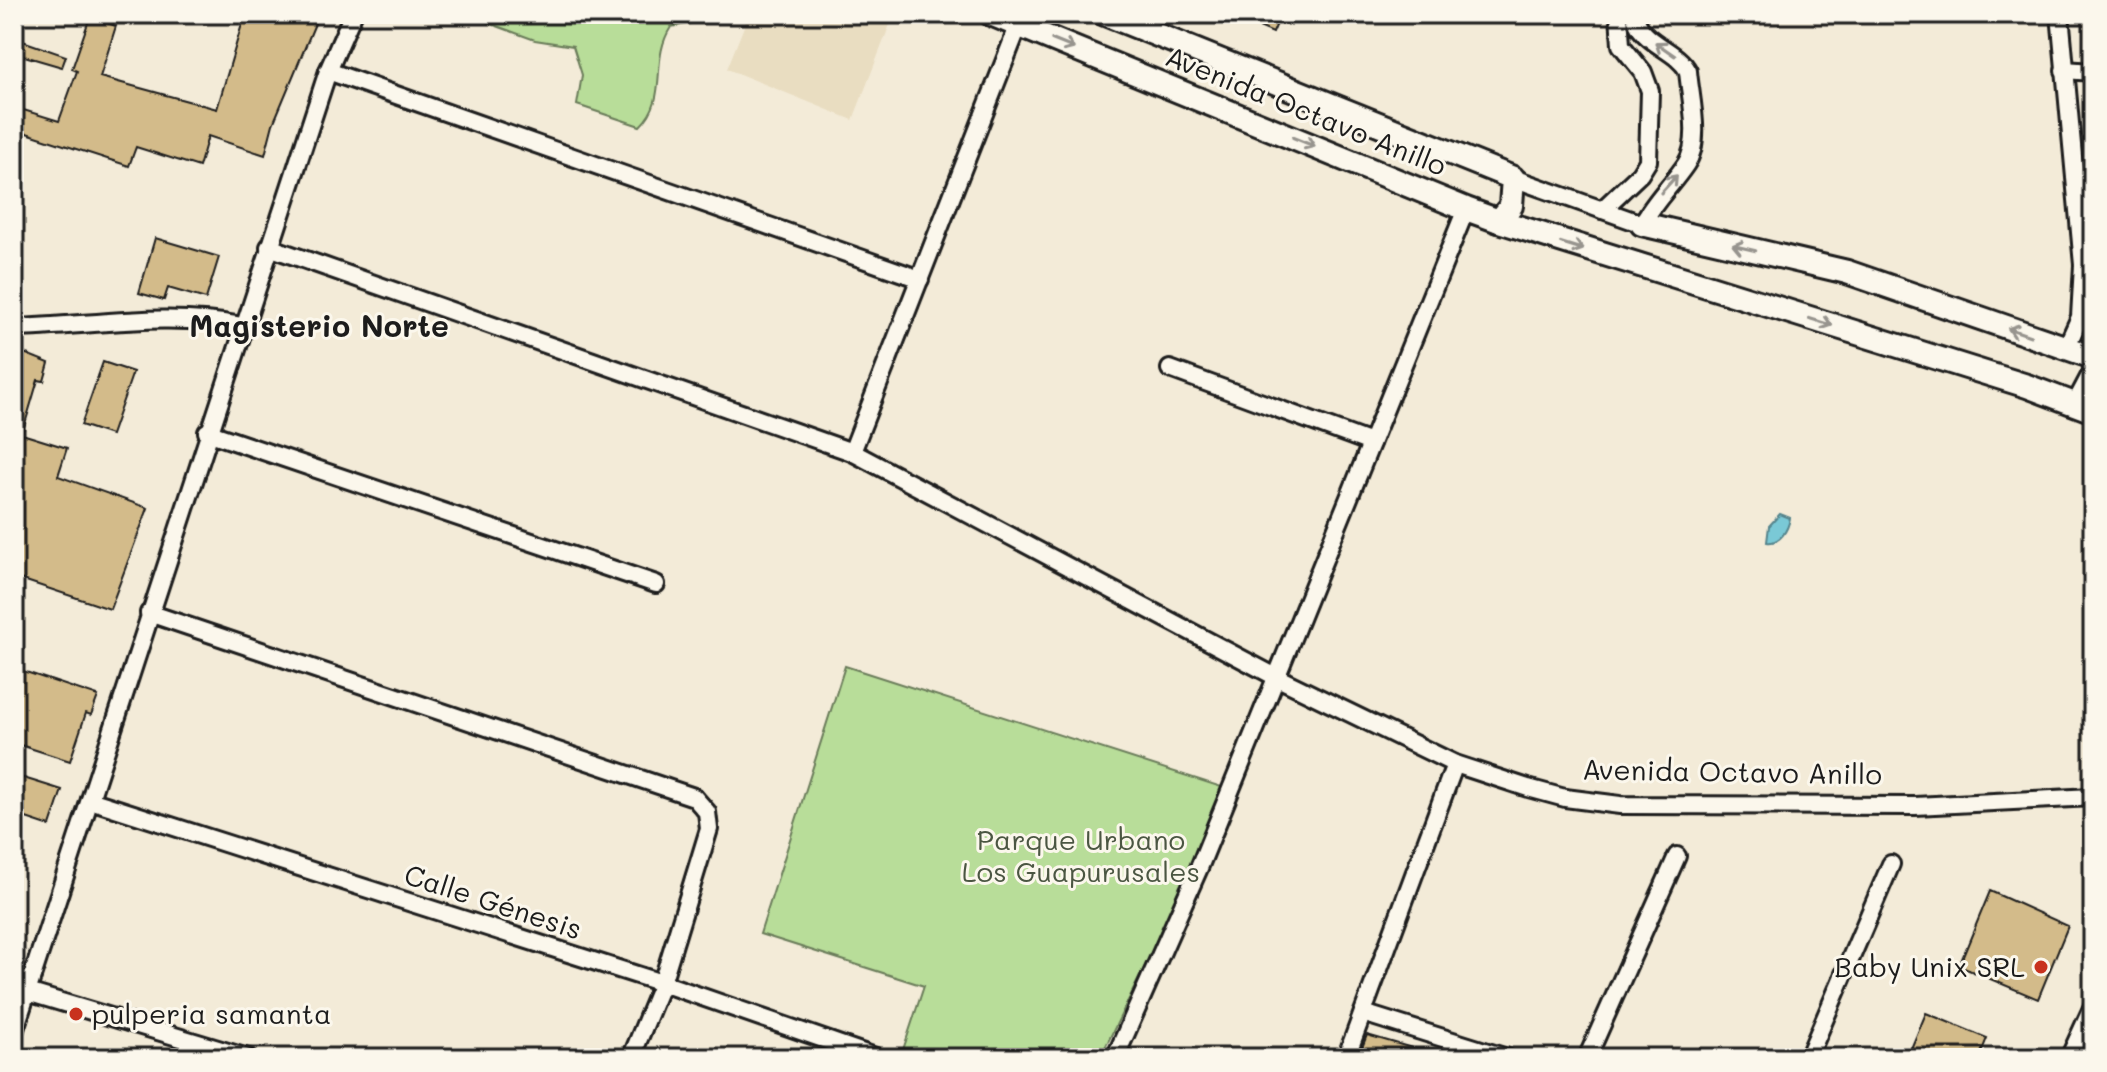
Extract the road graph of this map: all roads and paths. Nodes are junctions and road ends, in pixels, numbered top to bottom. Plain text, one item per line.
1 (353, 14) edge
2 (991, 14) edge
3 (1105, 14) edge
4 (1619, 14) edge
5 (1635, 14) edge
6 (2060, 14) edge
7 (1020, 20) edge
8 (2064, 70) junction
9 (328, 71) junction
10 (2093, 72) edge
11 (1513, 178) junction
12 (1466, 209) junction
13 (1602, 210) junction
14 (1499, 221) junction
15 (1642, 224) junction
16 (269, 247) junction
17 (2088, 266) edge
18 (920, 279) junction
19 (243, 326) junction
20 (14, 328) edge
21 (2066, 348) junction
22 (2093, 357) edge
23 (1170, 369) dead end
24 (2093, 370) edge
25 (2084, 408) edge
26 (207, 432) junction
27 (1371, 443) junction
28 (852, 452) junction
29 (656, 584) dead end
30 (149, 613) junction
31 (1276, 677) junction
32 (1455, 764) junction
33 (2093, 797) edge
34 (90, 800) junction
35 (1677, 856) dead end
36 (1891, 864) dead end
37 (662, 983) junction
38 (22, 991) edge
39 (2093, 1006) edge
40 (1363, 1013) junction
41 (14, 1032) edge
42 (248, 1058) edge
43 (631, 1058) edge
44 (878, 1058) edge
45 (1115, 1058) edge
46 (1346, 1058) edge
47 (1507, 1058) edge
48 (1587, 1058) edge
49 (1808, 1058) edge
50 (2069, 1058) edge

1 - 9 street
2 - 7 street, Avenida Octavo Anillo
3 - 11 street, Avenida Octavo Anillo
4 - 13 street
15 -> 5 street
6 - 8 street
7 -> 12 street, Avenida Octavo Anillo
7 - 18 street
8 - 10 street
8 - 17 street
9 - 16 street
9 - 18 street
11 - 13 street
11 - 14 street
12 - 14 street, Avenida Octavo Anillo
12 - 27 street, Avenida Octavo Anillo
13 - 15 street
14 -> 25 street, Avenida Octavo Anillo
21 -> 15 street
16 - 19 street
16 - 28 street
17 - 21 street
18 - 28 street
19 - 20 street
19 - 26 street
21 - 22 street
23 - 27 street
24 - 25 street
26 - 29 street
26 - 30 street
27 - 31 street, Avenida Octavo Anillo
28 - 31 street
30 - 34 street
30 - 37 street
31 - 32 street, Avenida Octavo Anillo
31 - 45 street
32 - 33 street, Avenida Octavo Anillo
32 - 40 street
34 - 37 street, Calle Génesis
34 - 38 street
35 - 48 street
36 - 49 street
37 - 43 street
37 - 44 street, Calle Génesis
38 - 41 street
38 - 42 street
39 - 50 street
40 - 46 street
40 - 47 street

